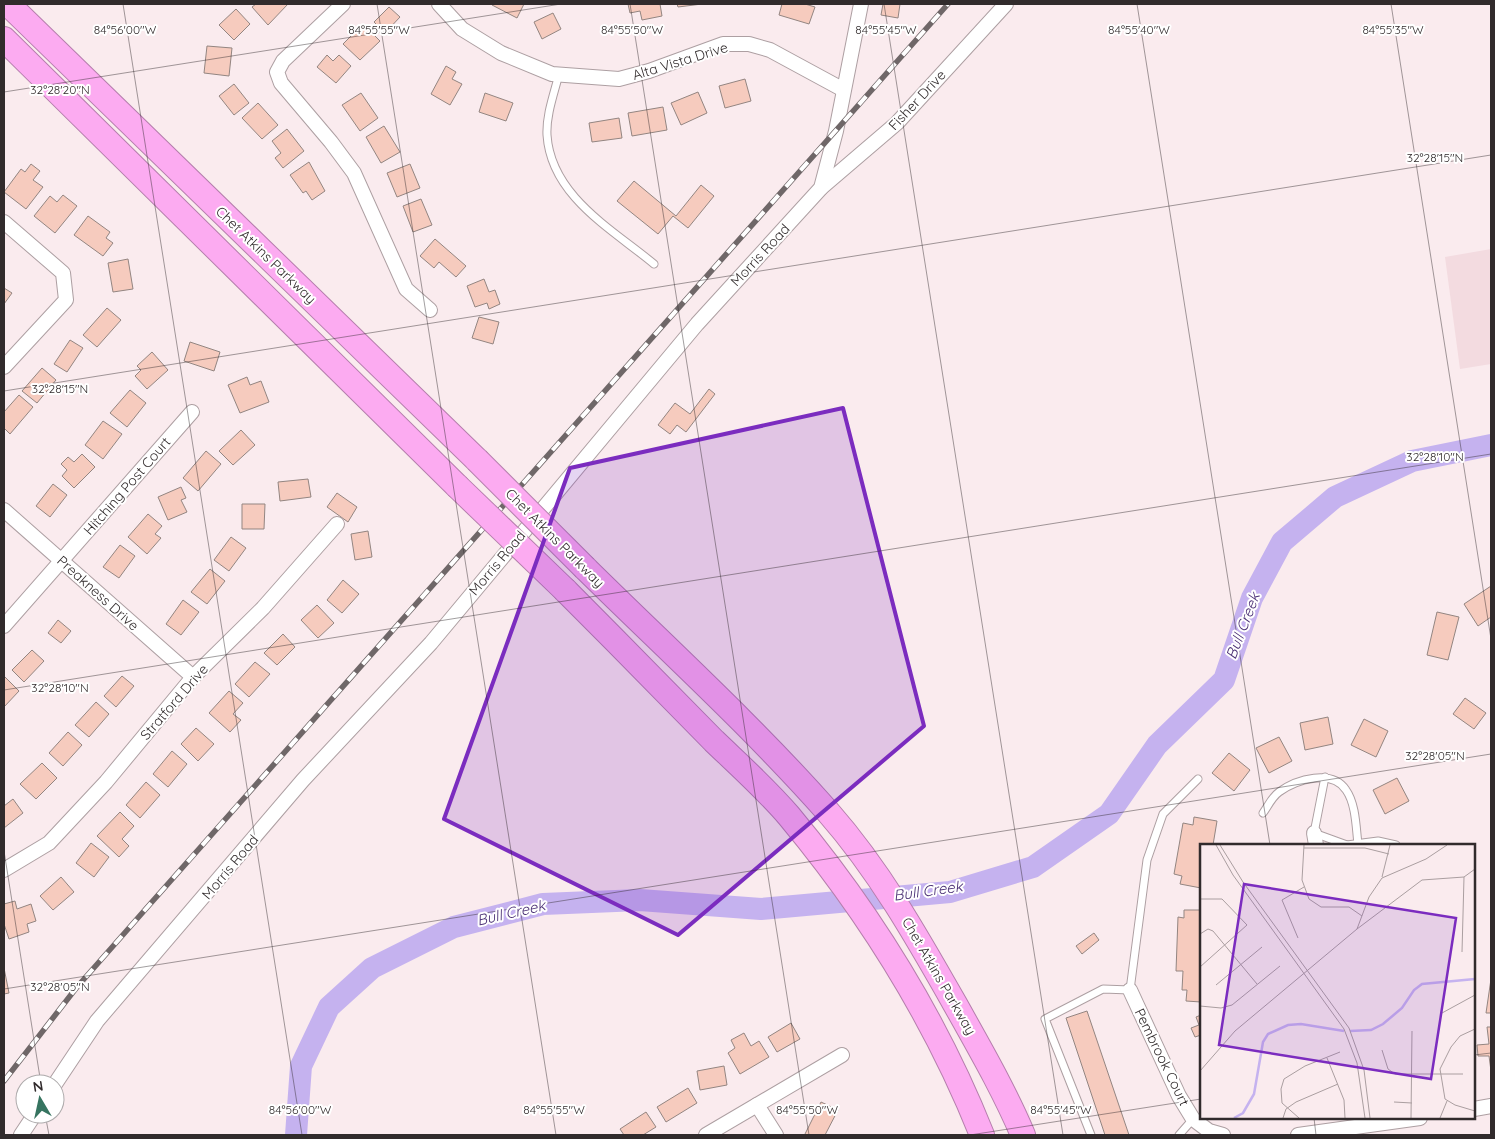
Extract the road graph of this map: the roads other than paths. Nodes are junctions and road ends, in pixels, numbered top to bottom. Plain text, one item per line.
1 (8, 4) edge
2 (343, 4) edge
3 (439, 4) edge
4 (861, 4) edge
5 (1006, 4) edge
6 (4, 39) edge
7 (559, 74) junction
8 (842, 89) junction
9 (821, 188) junction
10 (4, 222) edge
11 (654, 264) dead end
12 (430, 310) dead end
13 (4, 367) edge
14 (192, 412) dead end
15 (4, 510) edge
16 (337, 524) dead end
17 (62, 561) junction
18 (4, 626) edge
19 (193, 677) junction
20 (1325, 777) junction
21 (1198, 779) dead end
22 (1263, 813) dead end
23 (1315, 839) edge
24 (1342, 844) edge
25 (1358, 844) joint
26 (1390, 844) edge
27 (4, 870) edge
28 (945, 976) junction
29 (1130, 990) junction
30 (842, 1055) dead end
31 (62, 1074) edge
32 (757, 1105) junction
33 (1491, 1106) edge
34 (1475, 1109) edge
35 (1193, 1119) junction
36 (1413, 1119) edge
37 (28, 1124) edge
38 (1359, 1127) edge
39 (21, 1135) edge
40 (706, 1135) edge
41 (776, 1135) edge
42 (982, 1135) edge
43 (1023, 1135) edge
44 (1040, 1135) edge
45 (1091, 1135) edge
46 (1179, 1135) edge
47 (1223, 1135) edge
48 (1298, 1135) edge

1 - 28 highway, Chet Atkins Parkway, bridge
2 - 12 street
3 - 7 street, Alta Vista Drive
4 - 8 street, Morris Road
5 - 9 street, Fisher Drive
6 - 42 highway, bridge
7 - 8 street, Alta Vista Drive
7 - 11 lane
8 - 9 street, Morris Road
9 - 31 street, Morris Road
10 - 13 street
14 - 17 street, Hitching Post Court
15 - 17 street, Preakness Drive
16 - 19 street, Stratford Drive
17 - 18 street, Hitching Post Court
17 - 19 street, Preakness Drive
19 - 27 street, Stratford Drive
20 - 22 lane
20 - 23 lane
20 - 25 lane
21 - 29 lane
23 - 24 lane
25 - 26 lane
28 - 43 highway, Chet Atkins Parkway
28 - 44 highway
29 - 35 street, Pembrook Court
29 - 45 lane
30 - 32 street
32 - 40 street
32 - 41 street
33 - 34 street
35 - 46 lane
35 - 47 street, Pembrook Court
36 - 38 street
37 - 39 street
38 - 48 street

